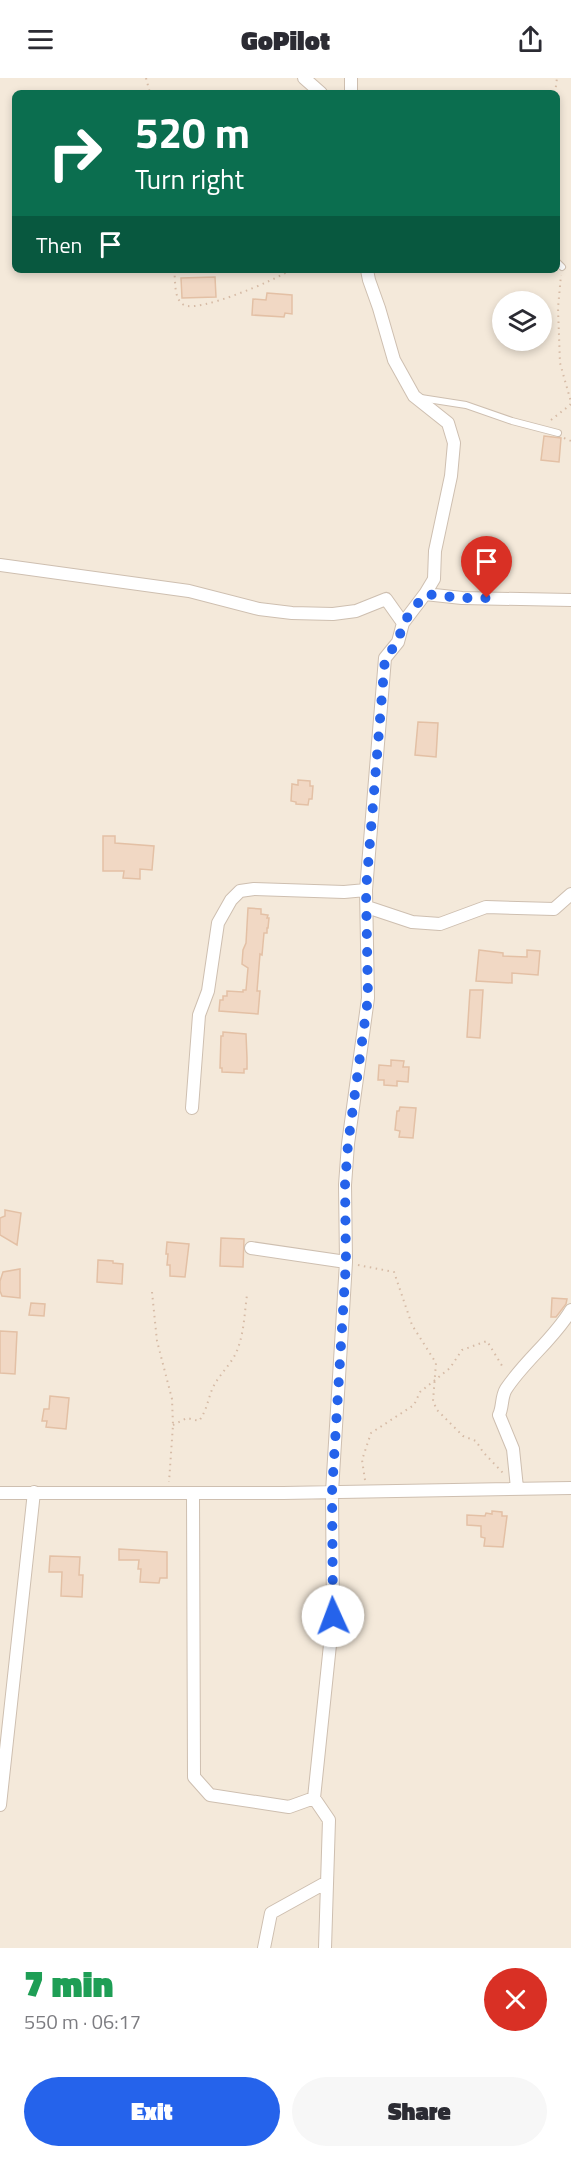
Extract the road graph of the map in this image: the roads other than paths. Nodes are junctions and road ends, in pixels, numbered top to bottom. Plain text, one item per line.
1 (304, 78) edge
2 (318, 90) edge
3 (368, 273) edge
4 (414, 396) junction
5 (558, 433) road end
6 (0, 565) edge
7 (425, 594) junction
8 (571, 600) edge
9 (403, 623) junction
10 (366, 890) junction
11 (571, 894) edge
12 (367, 907) junction
13 (192, 1108) dead end
14 (251, 1248) dead end
15 (346, 1262) junction
16 (571, 1311) edge
17 (517, 1488) junction
18 (571, 1488) edge
19 (34, 1492) junction
20 (332, 1492) junction
21 (0, 1493) edge
22 (193, 1493) junction
23 (314, 1798) junction
24 (0, 1805) edge
25 (327, 1882) junction
26 (264, 1948) edge
27 (325, 1948) edge

1 - 2 street
3 - 4 street
4 - 5 lane
4 - 7 street
6 - 9 street
7 - 8 street
7 - 9 street
9 - 10 street
10 - 12 street
10 - 13 street
11 - 12 street
12 - 15 street
14 - 15 street
15 - 20 street
16 - 17 street
17 - 18 street
17 - 20 street
19 - 21 street
19 - 22 street
19 - 24 street
20 - 22 street
20 - 23 street
22 - 23 street
23 - 25 street
25 - 26 street
25 - 27 street

